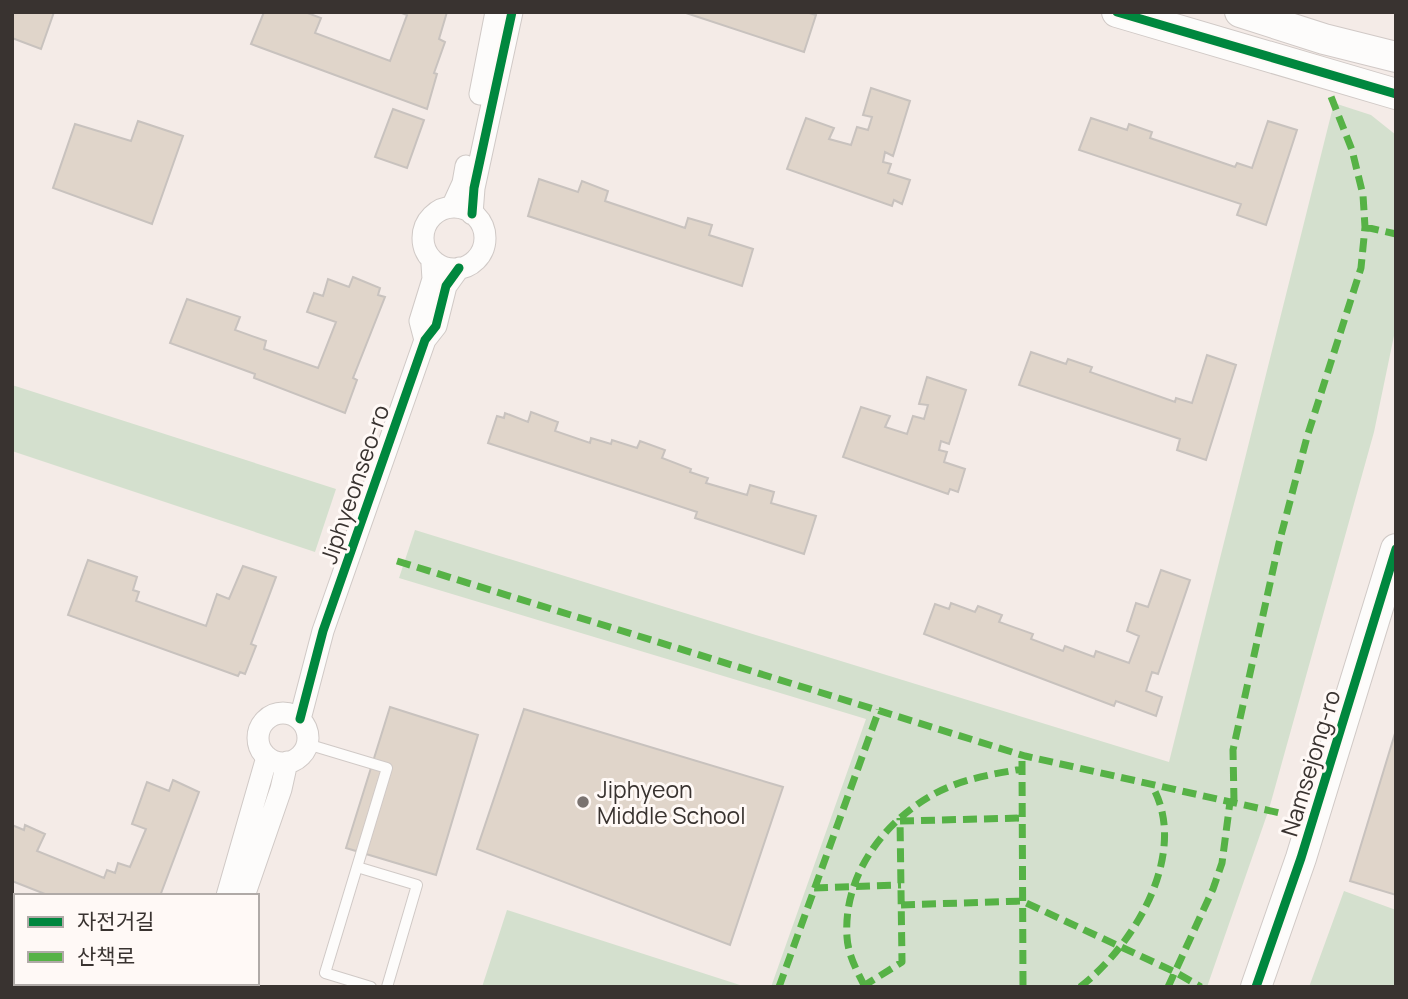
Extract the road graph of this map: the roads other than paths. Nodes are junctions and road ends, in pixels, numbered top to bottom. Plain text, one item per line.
1 (496, 12) edge
2 (512, 12) edge
3 (1117, 12) edge
4 (1240, 12) edge
5 (1396, 57) edge
6 (1396, 94) edge
7 (463, 210) junction
8 (432, 260) junction
9 (459, 268) junction
10 (425, 341) junction
11 (1396, 549) edge
12 (290, 716) junction
13 (307, 744) junction
14 (277, 759) junction
15 (357, 867) junction
16 (228, 894) edge
17 (245, 894) edge
18 (371, 987) edge
19 (387, 987) edge
20 (1256, 987) edge

1 - 7 street
2 - 7 street
3 - 6 street
4 - 5 street
7 - 8 street
7 - 9 street
8 - 9 street
8 - 10 street, Jiphyeonseo-ro
9 - 10 street, Jiphyeonseo-ro
10 - 12 street, Jiphyeonseo-ro
11 - 20 street, Namsejong-ro
12 - 13 street
12 - 14 street
13 - 14 street
13 - 15 lane
14 - 16 street
14 - 17 street
15 - 18 lane
15 - 19 lane

